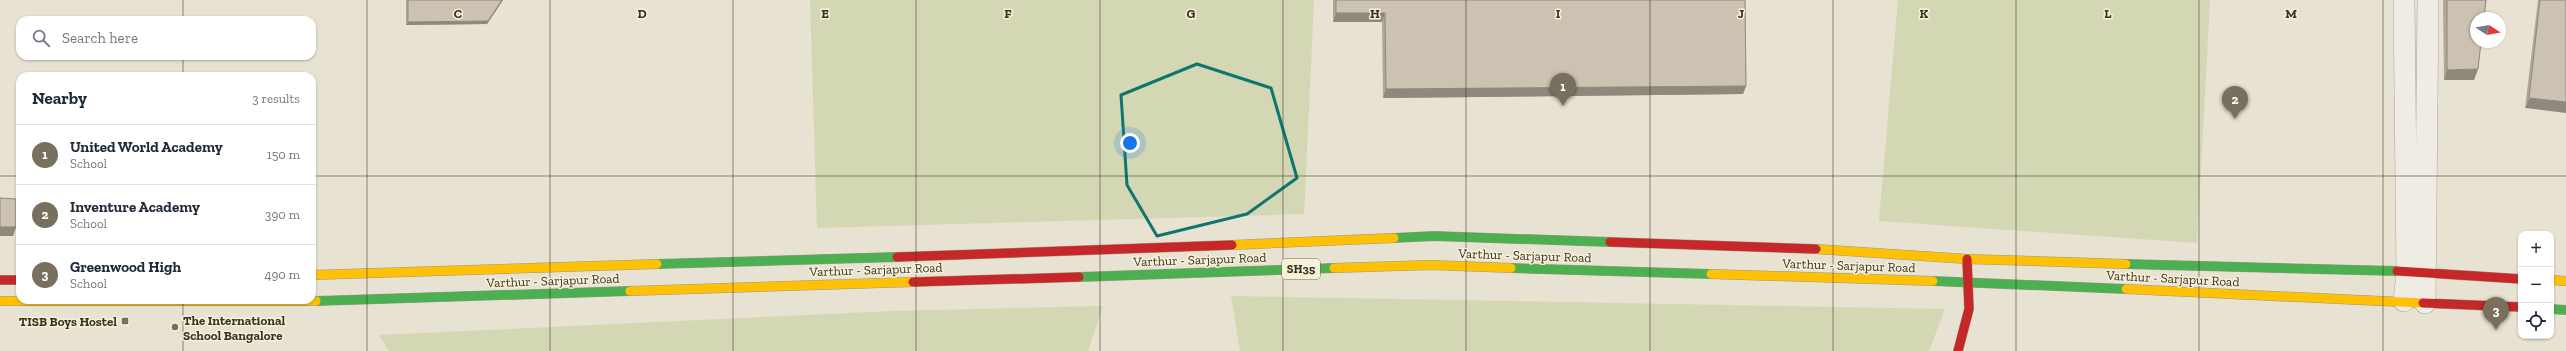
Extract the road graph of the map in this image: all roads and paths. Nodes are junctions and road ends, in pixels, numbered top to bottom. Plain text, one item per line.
1 (2404, 0) edge
2 (2428, 0) edge
3 (2427, 169) junction
4 (2406, 170) junction
5 (1967, 258) junction
6 (2417, 271) junction
7 (316, 275) edge
8 (2518, 279) edge
9 (0, 280) edge
10 (16, 280) edge
11 (2554, 280) edge
12 (2566, 281) edge
13 (1969, 282) junction
14 (0, 301) edge
15 (16, 301) edge
16 (316, 301) edge
17 (2404, 301) junction
18 (2425, 302) junction
19 (2518, 307) edge
20 (2554, 309) edge
21 (2566, 310) edge
22 (1958, 351) edge

1 - 4 street
2 - 3 street
3 - 4 street
3 - 6 street
4 - 6 street
5 - 6 main road, Varthur - Sarjapur Road / SH35
5 - 7 main road, Varthur - Sarjapur Road / SH35
5 - 13 main road
6 - 8 main road, Varthur - Sarjapur Road / SH35
6 - 17 street
6 - 18 street
9 - 10 main road
11 - 12 main road
13 - 16 main road, Varthur - Sarjapur Road / SH35
13 - 17 main road, Varthur - Sarjapur Road / SH35
13 - 22 main road
14 - 15 main road, Varthur - Sarjapur Road / SH35
17 - 18 main road, Varthur - Sarjapur Road / SH35
18 - 19 main road, Varthur - Sarjapur Road / SH35
20 - 21 main road

